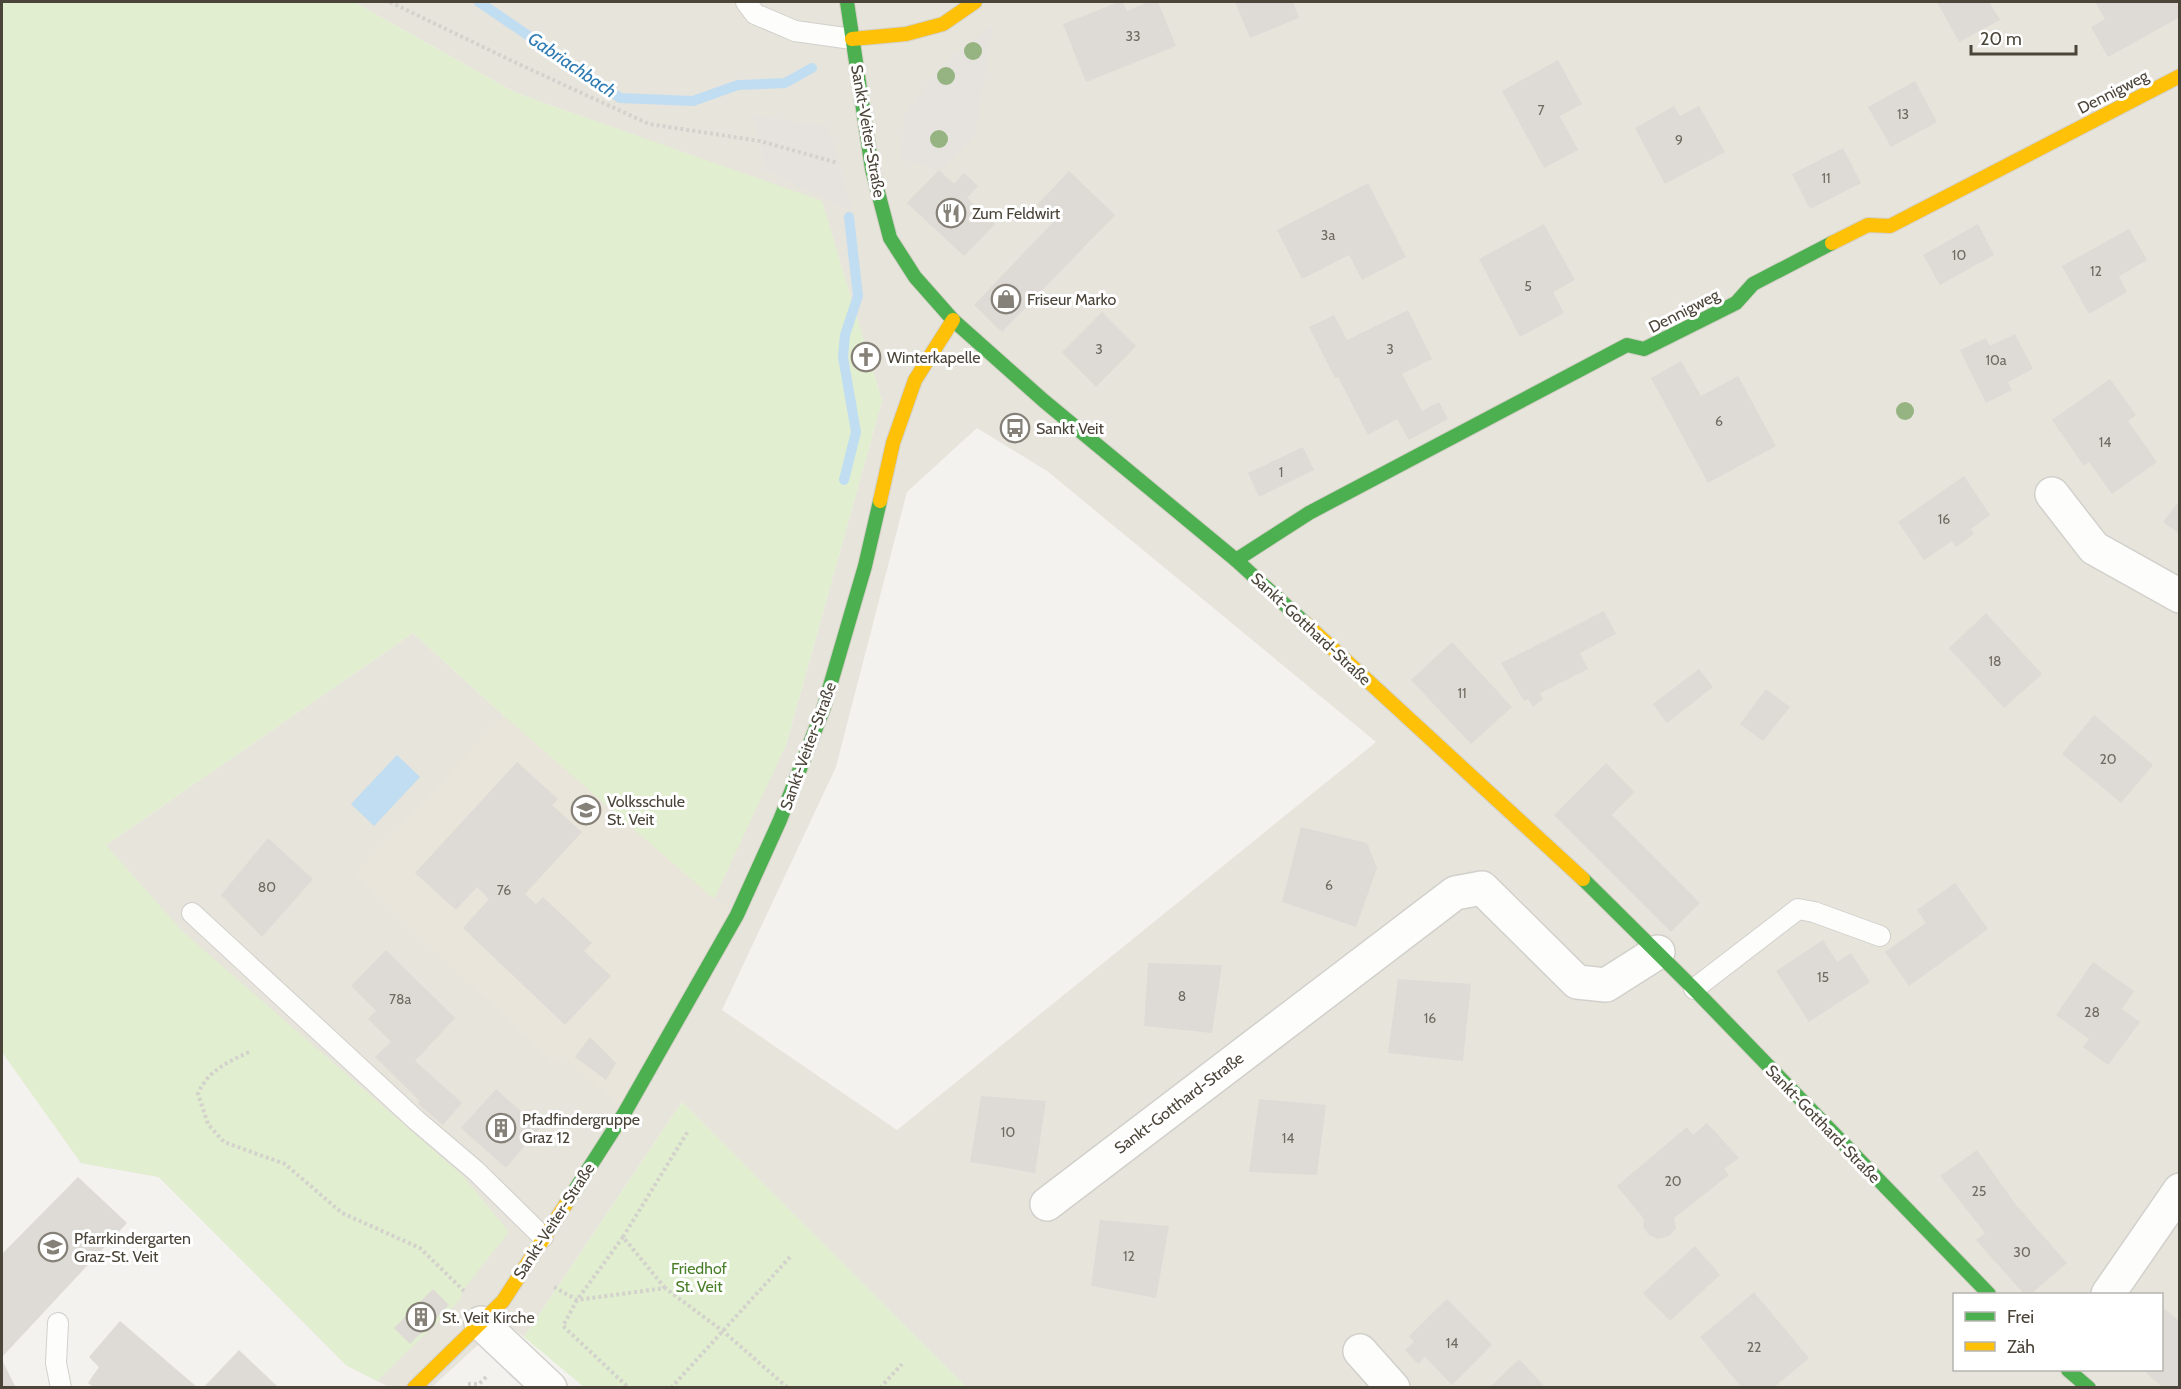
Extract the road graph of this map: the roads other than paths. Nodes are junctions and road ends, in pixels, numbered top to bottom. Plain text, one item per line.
1 (746, 2) edge
2 (847, 2) edge
3 (975, 2) edge
4 (852, 39) junction
5 (2180, 76) edge
6 (953, 320) junction
7 (2052, 494) dead end
8 (1236, 560) junction
9 (2180, 596) edge
10 (192, 913) dead end
11 (1880, 936) dead end
12 (1658, 952) junction
13 (1694, 988) junction
14 (1047, 1204) dead end
15 (2174, 1210) edge
16 (543, 1237) junction
17 (1988, 1293) edge
18 (2109, 1293) edge
19 (58, 1323) dead end
20 (481, 1323) junction
21 (1360, 1351) dead end
22 (2069, 1371) edge
23 (61, 1388) edge
24 (414, 1388) edge
25 (550, 1388) edge
26 (1393, 1388) edge
27 (2089, 1388) edge

1 - 4 lane
2 - 4 street, Sankt-Veiter-Straße
3 - 4 street
4 - 6 street, Sankt-Veiter-Straße
5 - 8 street, Dennigweg
6 - 8 street, Sankt-Gotthard-Straße
6 - 16 street, Sankt-Veiter-Straße
7 - 9 street
8 - 12 street, Sankt-Gotthard-Straße
10 - 16 lane
11 - 13 lane
12 - 13 street, Sankt-Gotthard-Straße
12 - 14 street, Sankt-Gotthard-Straße
13 - 17 street, Sankt-Gotthard-Straße
15 - 18 street
16 - 20 street, Sankt-Veiter-Straße
19 - 23 lane
20 - 24 street, Sankt-Veiter-Straße
20 - 25 street
21 - 26 street
22 - 27 street

